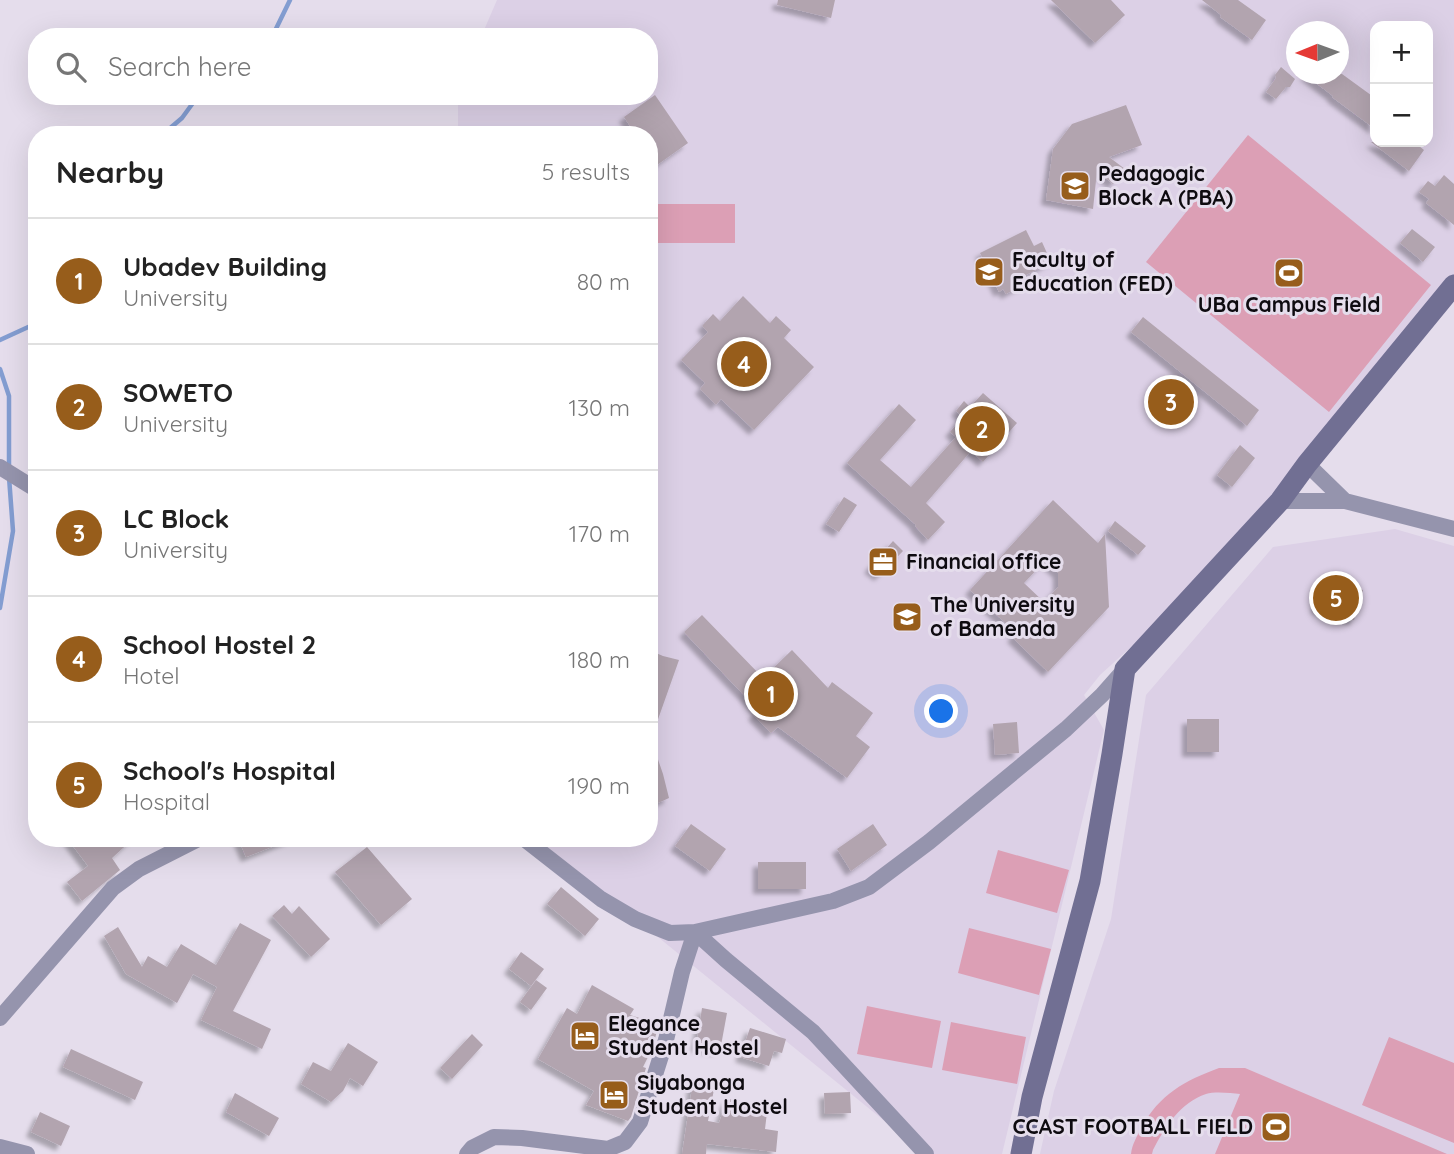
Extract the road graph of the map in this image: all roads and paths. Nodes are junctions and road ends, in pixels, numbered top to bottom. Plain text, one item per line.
1 (1454, 285) edge
2 (1307, 464) junction
3 (0, 467) edge
4 (28, 484) edge
5 (1280, 501) junction
6 (1345, 501) junction
7 (1454, 529) edge
8 (1125, 669) junction
9 (182, 847) edge
10 (535, 847) edge
11 (695, 932) junction
12 (0, 1018) edge
13 (0, 1147) edge
14 (27, 1154) edge
15 (467, 1154) edge
16 (926, 1154) edge
17 (1021, 1154) edge

1 - 2 street
2 - 5 street
2 - 6 street
3 - 4 street
5 - 6 street
5 - 8 street
6 - 7 street
8 - 11 street
8 - 17 street
9 - 12 street
10 - 11 street
11 - 15 street
11 - 16 street
13 - 14 street

